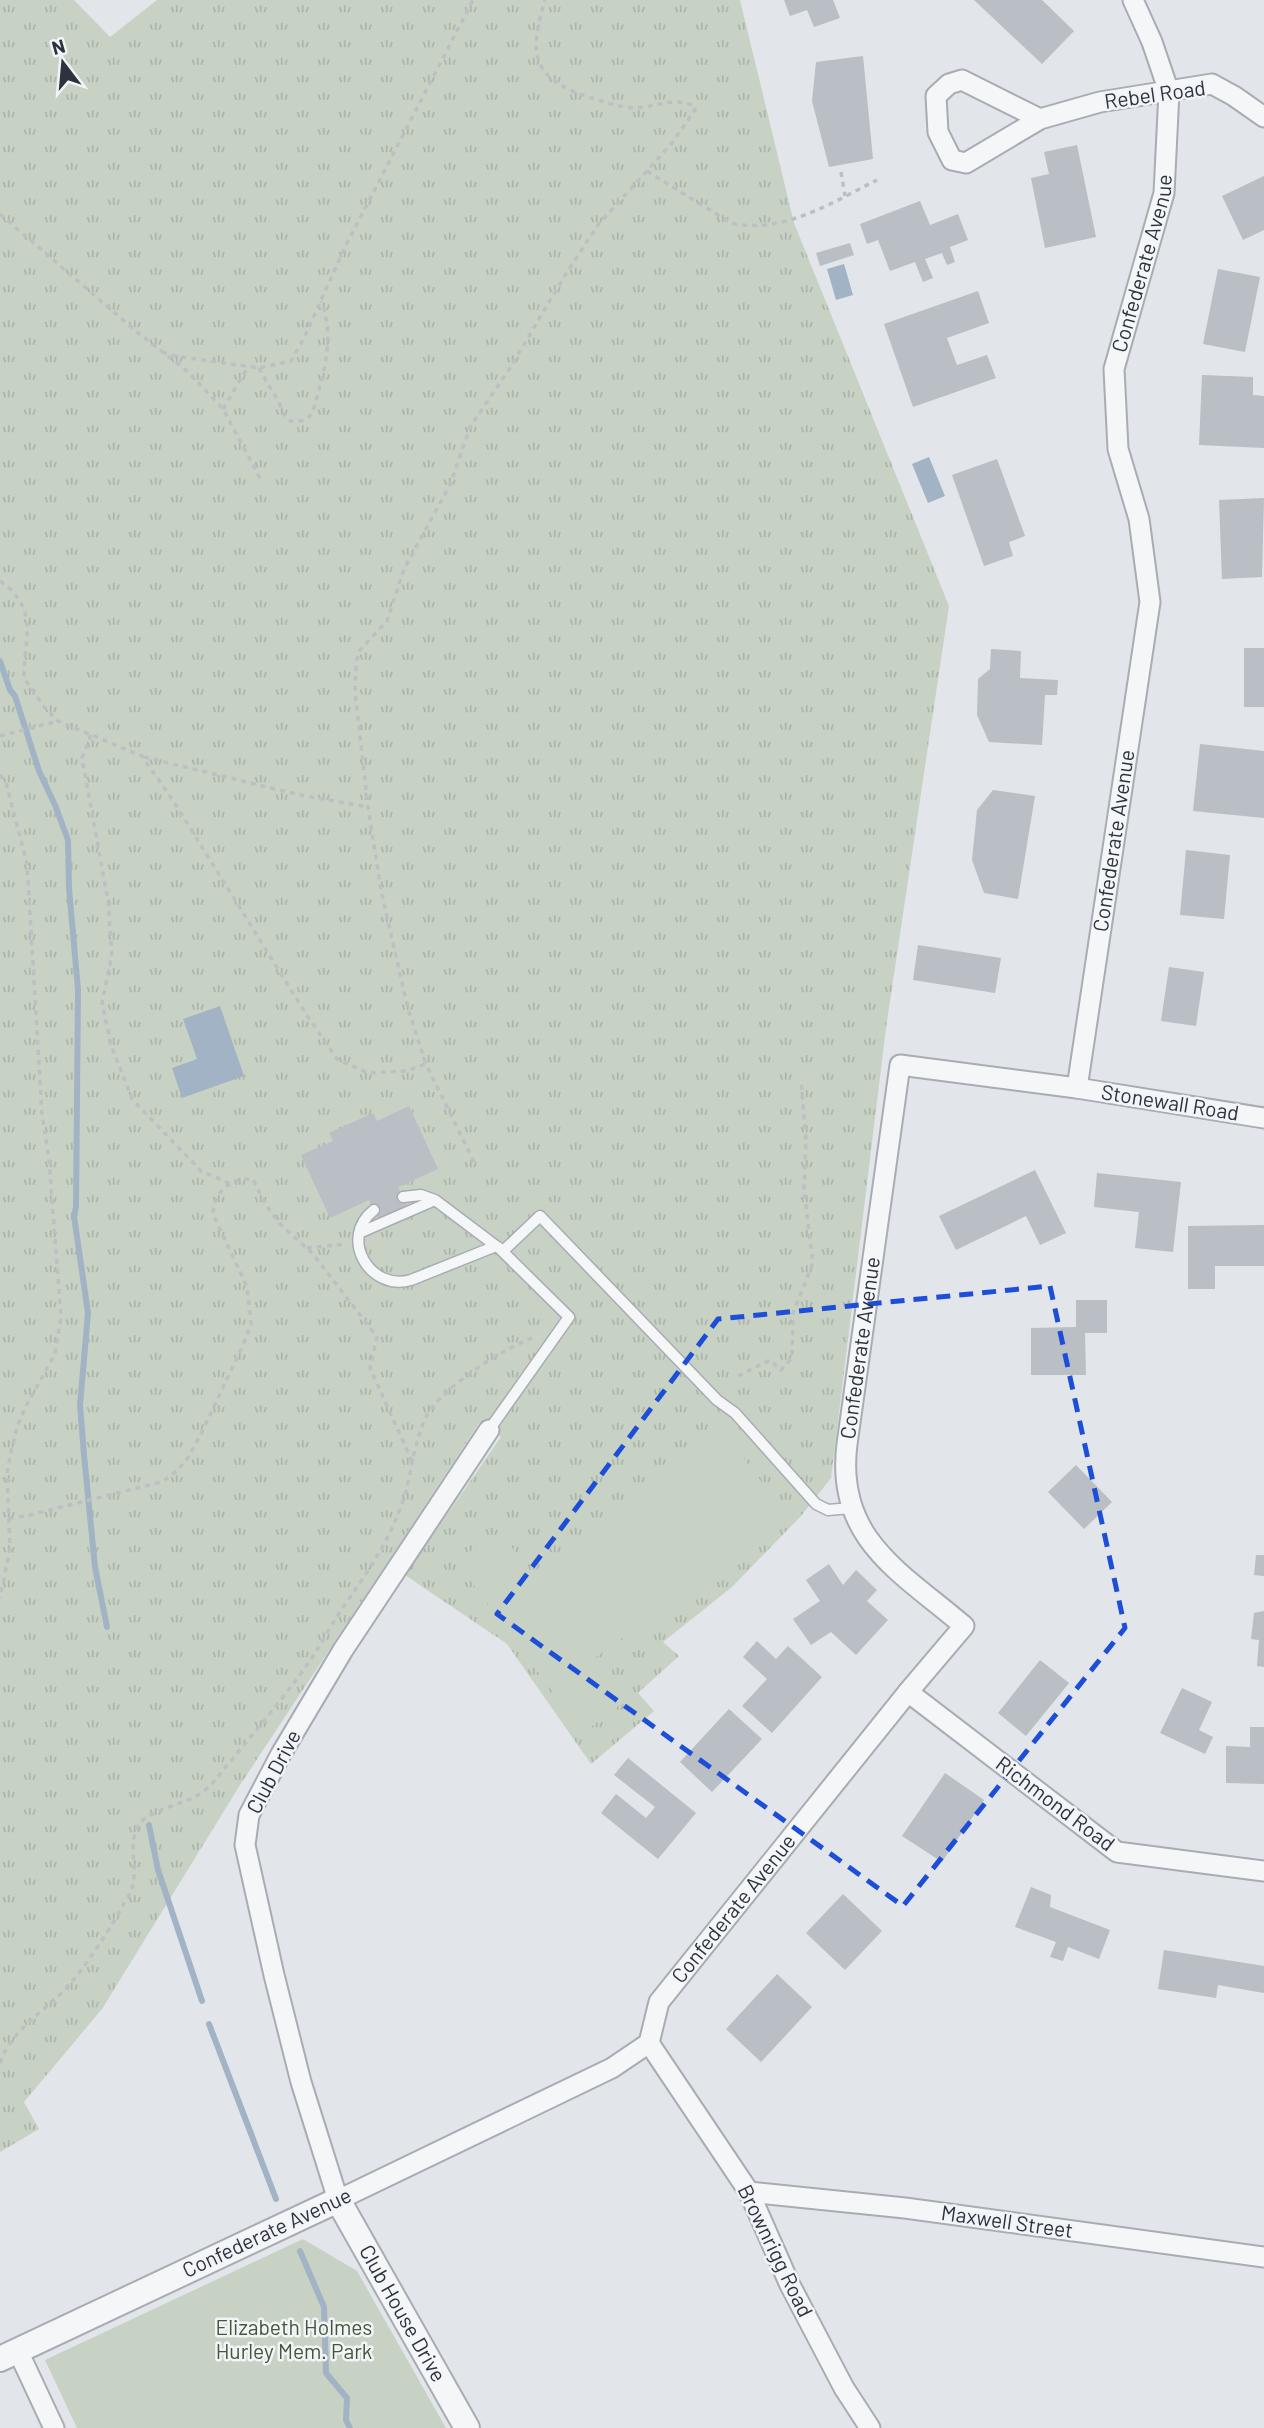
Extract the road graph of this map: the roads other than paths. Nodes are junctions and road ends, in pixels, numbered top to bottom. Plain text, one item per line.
1 (1133, 0) edge
2 (1170, 92) junction
3 (1264, 117) edge
4 (1040, 119) junction
5 (1077, 1088) junction
6 (1264, 1118) edge
7 (403, 1197) dead end
8 (435, 1200) junction
9 (374, 1210) dead end
10 (358, 1238) junction
11 (500, 1248) junction
12 (489, 1430) joint
13 (851, 1508) junction
14 (908, 1692) junction
15 (1264, 1871) edge
16 (649, 2043) junction
17 (750, 2192) junction
18 (338, 2200) junction
19 (1264, 2257) edge
20 (9, 2355) edge
21 (54, 2428) edge
22 (467, 2428) edge
23 (870, 2428) edge

1 - 2 street, Confederate Avenue
2 - 3 street, Rebel Road
2 - 4 street, Rebel Road
2 - 5 street, Confederate Avenue
4 - 4 street, Rebel Road
5 - 6 street, Stonewall Road
5 - 13 street, Confederate Avenue
7 - 8 lane
8 - 10 lane
8 - 11 lane
9 - 10 lane
10 - 11 lane
11 - 12 lane
11 - 13 lane
12 - 18 street, Club Drive
13 - 14 street, Confederate Avenue
14 - 15 street, Richmond Road
14 - 16 street, Confederate Avenue
16 - 17 street, Brownrigg Road
16 - 18 street, Confederate Avenue
17 - 19 street, Maxwell Street
17 - 23 street, Brownrigg Road
18 - 20 street, Confederate Avenue
18 - 22 street, Club House Drive
20 - 21 street

